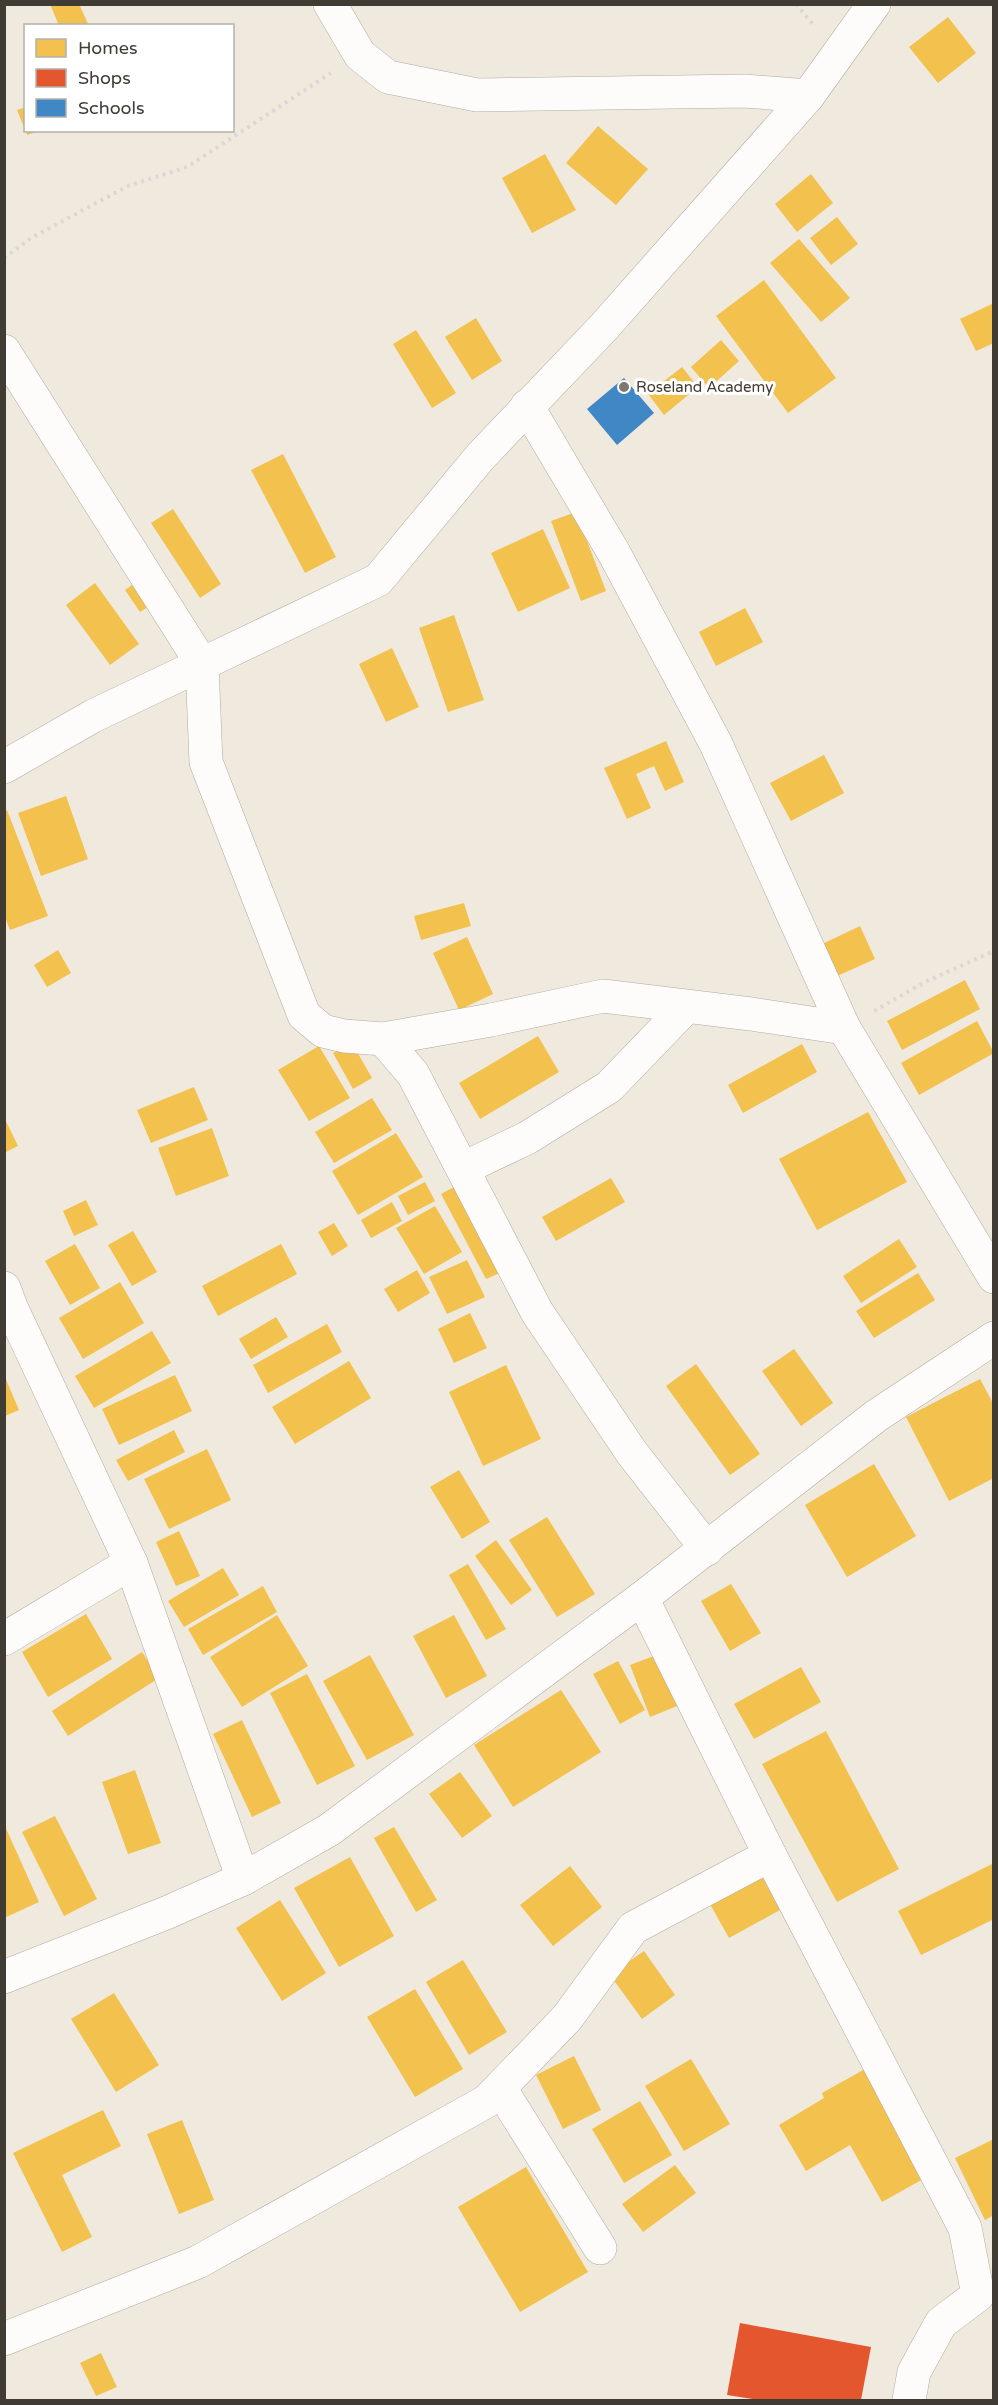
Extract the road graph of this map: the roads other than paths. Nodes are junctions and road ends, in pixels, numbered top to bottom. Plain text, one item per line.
1 (330, 4) edge
2 (874, 4) edge
3 (808, 96) junction
4 (4, 351) edge
5 (527, 406) junction
6 (202, 664) junction
7 (4, 767) edge
8 (686, 1007) junction
9 (844, 1028) junction
10 (383, 1039) junction
11 (464, 1168) junction
12 (993, 1276) edge
13 (4, 1288) edge
14 (993, 1338) edge
15 (707, 1549) junction
16 (131, 1563) junction
17 (642, 1598) junction
18 (4, 1638) edge
19 (770, 1855) junction
20 (243, 1879) junction
21 (4, 1977) edge
22 (500, 2088) junction
23 (600, 2248) dead end
24 (986, 2291) edge
25 (4, 2339) edge
26 (909, 2400) edge

1 - 3 street
2 - 3 street
3 - 5 street
4 - 6 street
5 - 6 street
5 - 9 street
6 - 7 street
6 - 10 street
8 - 9 street
8 - 10 street
8 - 11 street
9 - 12 street
10 - 11 street
11 - 15 street
13 - 16 street
14 - 15 street
15 - 17 street
16 - 18 street
16 - 20 street
17 - 19 street
17 - 20 street
19 - 22 street
19 - 24 street
20 - 21 street
22 - 23 street
22 - 25 street
24 - 26 street

